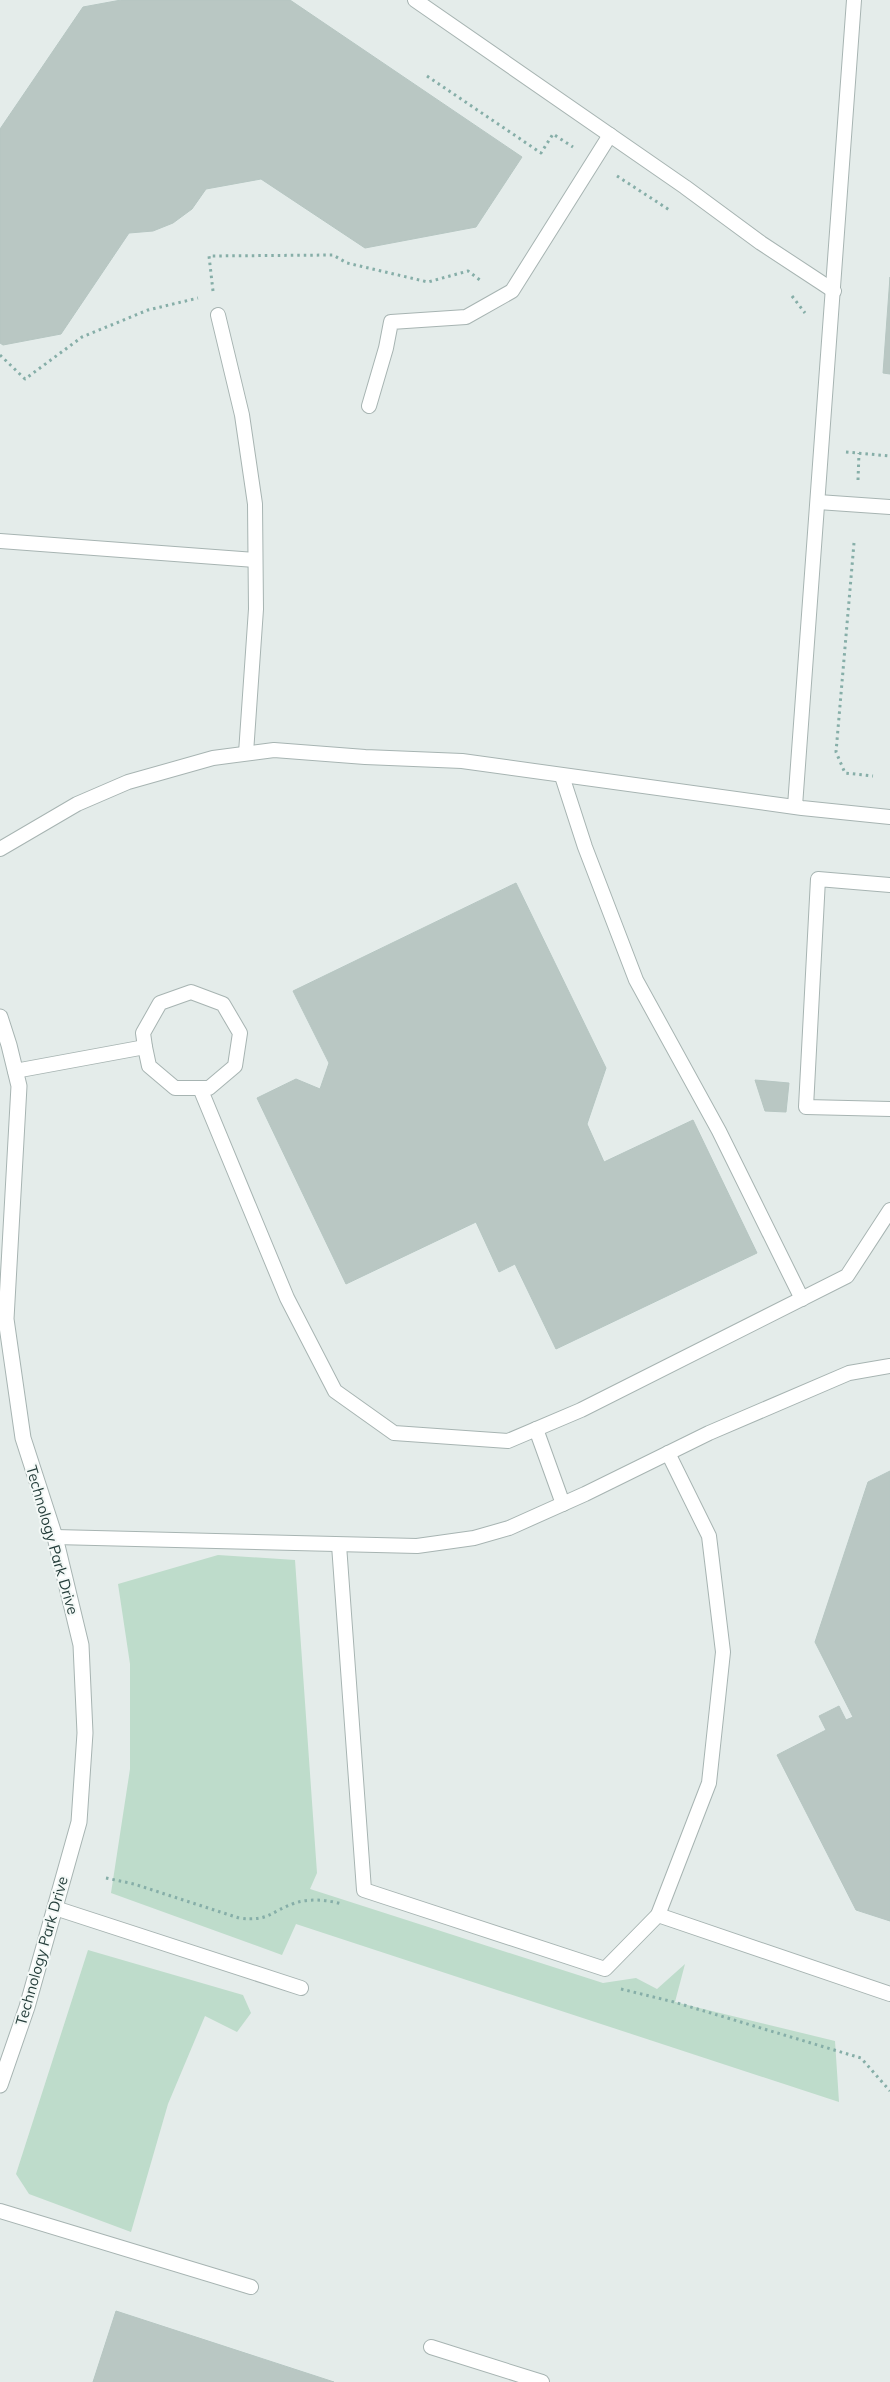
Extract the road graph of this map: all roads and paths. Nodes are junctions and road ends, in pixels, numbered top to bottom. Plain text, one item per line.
1 (415, 0) edge
2 (854, 0) edge
3 (427, 76) dead end
4 (610, 135) junction
5 (573, 148) dead end
6 (618, 176) dead end
7 (676, 215) dead end
8 (834, 291) junction
9 (788, 292) dead end
10 (213, 294) dead end
11 (204, 296) dead end
12 (503, 297) junction
13 (218, 316) dead end
14 (809, 320) dead end
15 (0, 355) edge
16 (369, 406) dead end
17 (846, 452) dead end
18 (859, 453) junction
19 (890, 456) edge
20 (857, 487) dead end
21 (818, 502) junction
22 (890, 507) edge
23 (0, 541) edge
24 (854, 543) dead end
25 (255, 560) junction
26 (246, 752) junction
27 (562, 776) junction
28 (873, 776) dead end
29 (795, 806) junction
30 (890, 817) edge
31 (0, 849) edge
32 (890, 885) edge
33 (0, 1017) edge
34 (146, 1047) junction
35 (15, 1071) junction
36 (200, 1088) junction
37 (890, 1109) edge
38 (890, 1210) edge
39 (802, 1299) junction
40 (890, 1366) edge
41 (536, 1429) junction
42 (668, 1453) junction
43 (563, 1504) junction
44 (55, 1537) junction
45 (339, 1545) junction
46 (55, 1908) junction
47 (658, 1915) junction
48 (302, 1988) dead end
49 (890, 1994) edge
50 (0, 2086) edge
51 (0, 2211) edge
52 (251, 2286) dead end
53 (431, 2346) dead end
54 (542, 2382) edge

1 - 4 lane
2 - 8 lane
3 - 5 path
4 - 8 lane
4 - 12 lane
6 - 7 path
8 - 21 lane
9 - 14 path
10 - 12 path
11 - 15 path
12 - 16 lane
13 - 25 lane
17 - 18 path
18 - 19 path
18 - 20 path
21 - 22 lane
21 - 29 lane
23 - 25 lane
24 - 28 path
25 - 26 lane
26 - 27 lane
26 - 31 lane
27 - 29 lane
27 - 39 lane
29 - 30 lane
32 - 37 lane
33 - 35 street, Technology Park Drive
34 - 35 lane
34 - 36 lane
34 - 36 lane
35 - 44 street, Technology Park Drive
36 - 41 lane
38 - 39 lane
39 - 41 lane
40 - 42 lane
41 - 43 lane
42 - 43 lane
42 - 47 lane
43 - 45 lane
44 - 45 lane
44 - 46 street, Technology Park Drive
45 - 47 lane
46 - 48 lane
46 - 50 street, Technology Park Drive
47 - 49 lane
51 - 52 lane
53 - 54 lane

